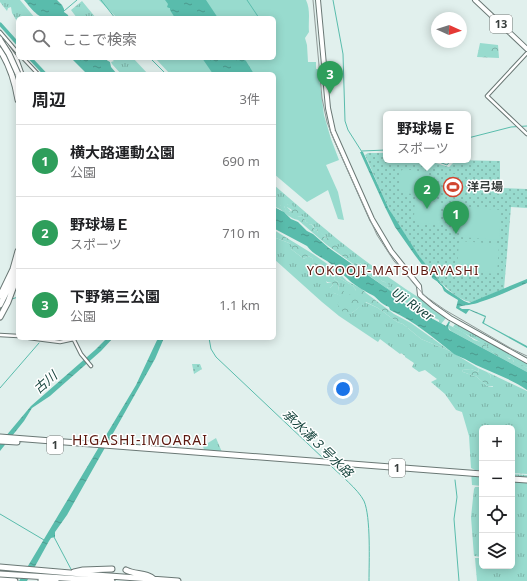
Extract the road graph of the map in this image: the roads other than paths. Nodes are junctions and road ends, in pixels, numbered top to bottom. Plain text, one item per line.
1 (318, 0) edge
2 (475, 0) edge
3 (0, 32) edge
4 (0, 40) edge
5 (0, 45) edge
6 (527, 49) edge
7 (0, 50) edge
8 (16, 50) edge
9 (527, 53) edge
10 (25, 60) edge
11 (19, 72) edge
12 (36, 72) edge
13 (16, 79) edge
14 (16, 91) edge
15 (527, 134) edge
16 (16, 258) edge
17 (16, 269) edge
18 (16, 279) edge
19 (16, 280) edge
20 (9, 289) junction
21 (16, 290) edge
22 (0, 296) edge
23 (0, 301) edge
24 (0, 305) edge
25 (0, 311) edge
26 (0, 316) edge
27 (0, 320) edge
28 (0, 335) edge
29 (16, 336) edge
30 (44, 340) edge
31 (69, 340) edge
32 (74, 340) edge
33 (527, 361) edge
34 (91, 365) dead end
35 (0, 437) edge
36 (15, 440) junction
37 (0, 441) edge
38 (479, 476) edge
39 (515, 478) edge
40 (527, 479) edge
41 (0, 566) edge
42 (112, 568) dead end
43 (126, 570) dead end
44 (0, 573) edge
45 (80, 575) junction
46 (0, 580) edge
47 (155, 580) junction
48 (16, 581) edge
49 (56, 581) edge
50 (112, 581) edge
51 (178, 581) edge

1 - 33 main road
2 - 6 main road, 13
3 - 8 street
4 - 11 highway, bridge
5 - 13 highway
7 - 14 highway
9 - 15 street
10 - 12 street
16 - 22 highway
17 - 20 highway
18 - 25 highway
19 - 26 highway
20 - 23 highway
20 - 24 highway
21 - 27 highway
28 - 29 street
30 - 31 street
32 - 34 street
35 - 36 highway, 1
36 - 37 highway, 1
36 - 38 highway, 1
39 - 40 highway
41 - 45 highway
42 - 45 highway
43 - 47 highway
44 - 45 highway
44 - 45 highway
44 - 49 highway
45 - 47 highway
45 - 50 highway
46 - 48 highway
47 - 51 highway

